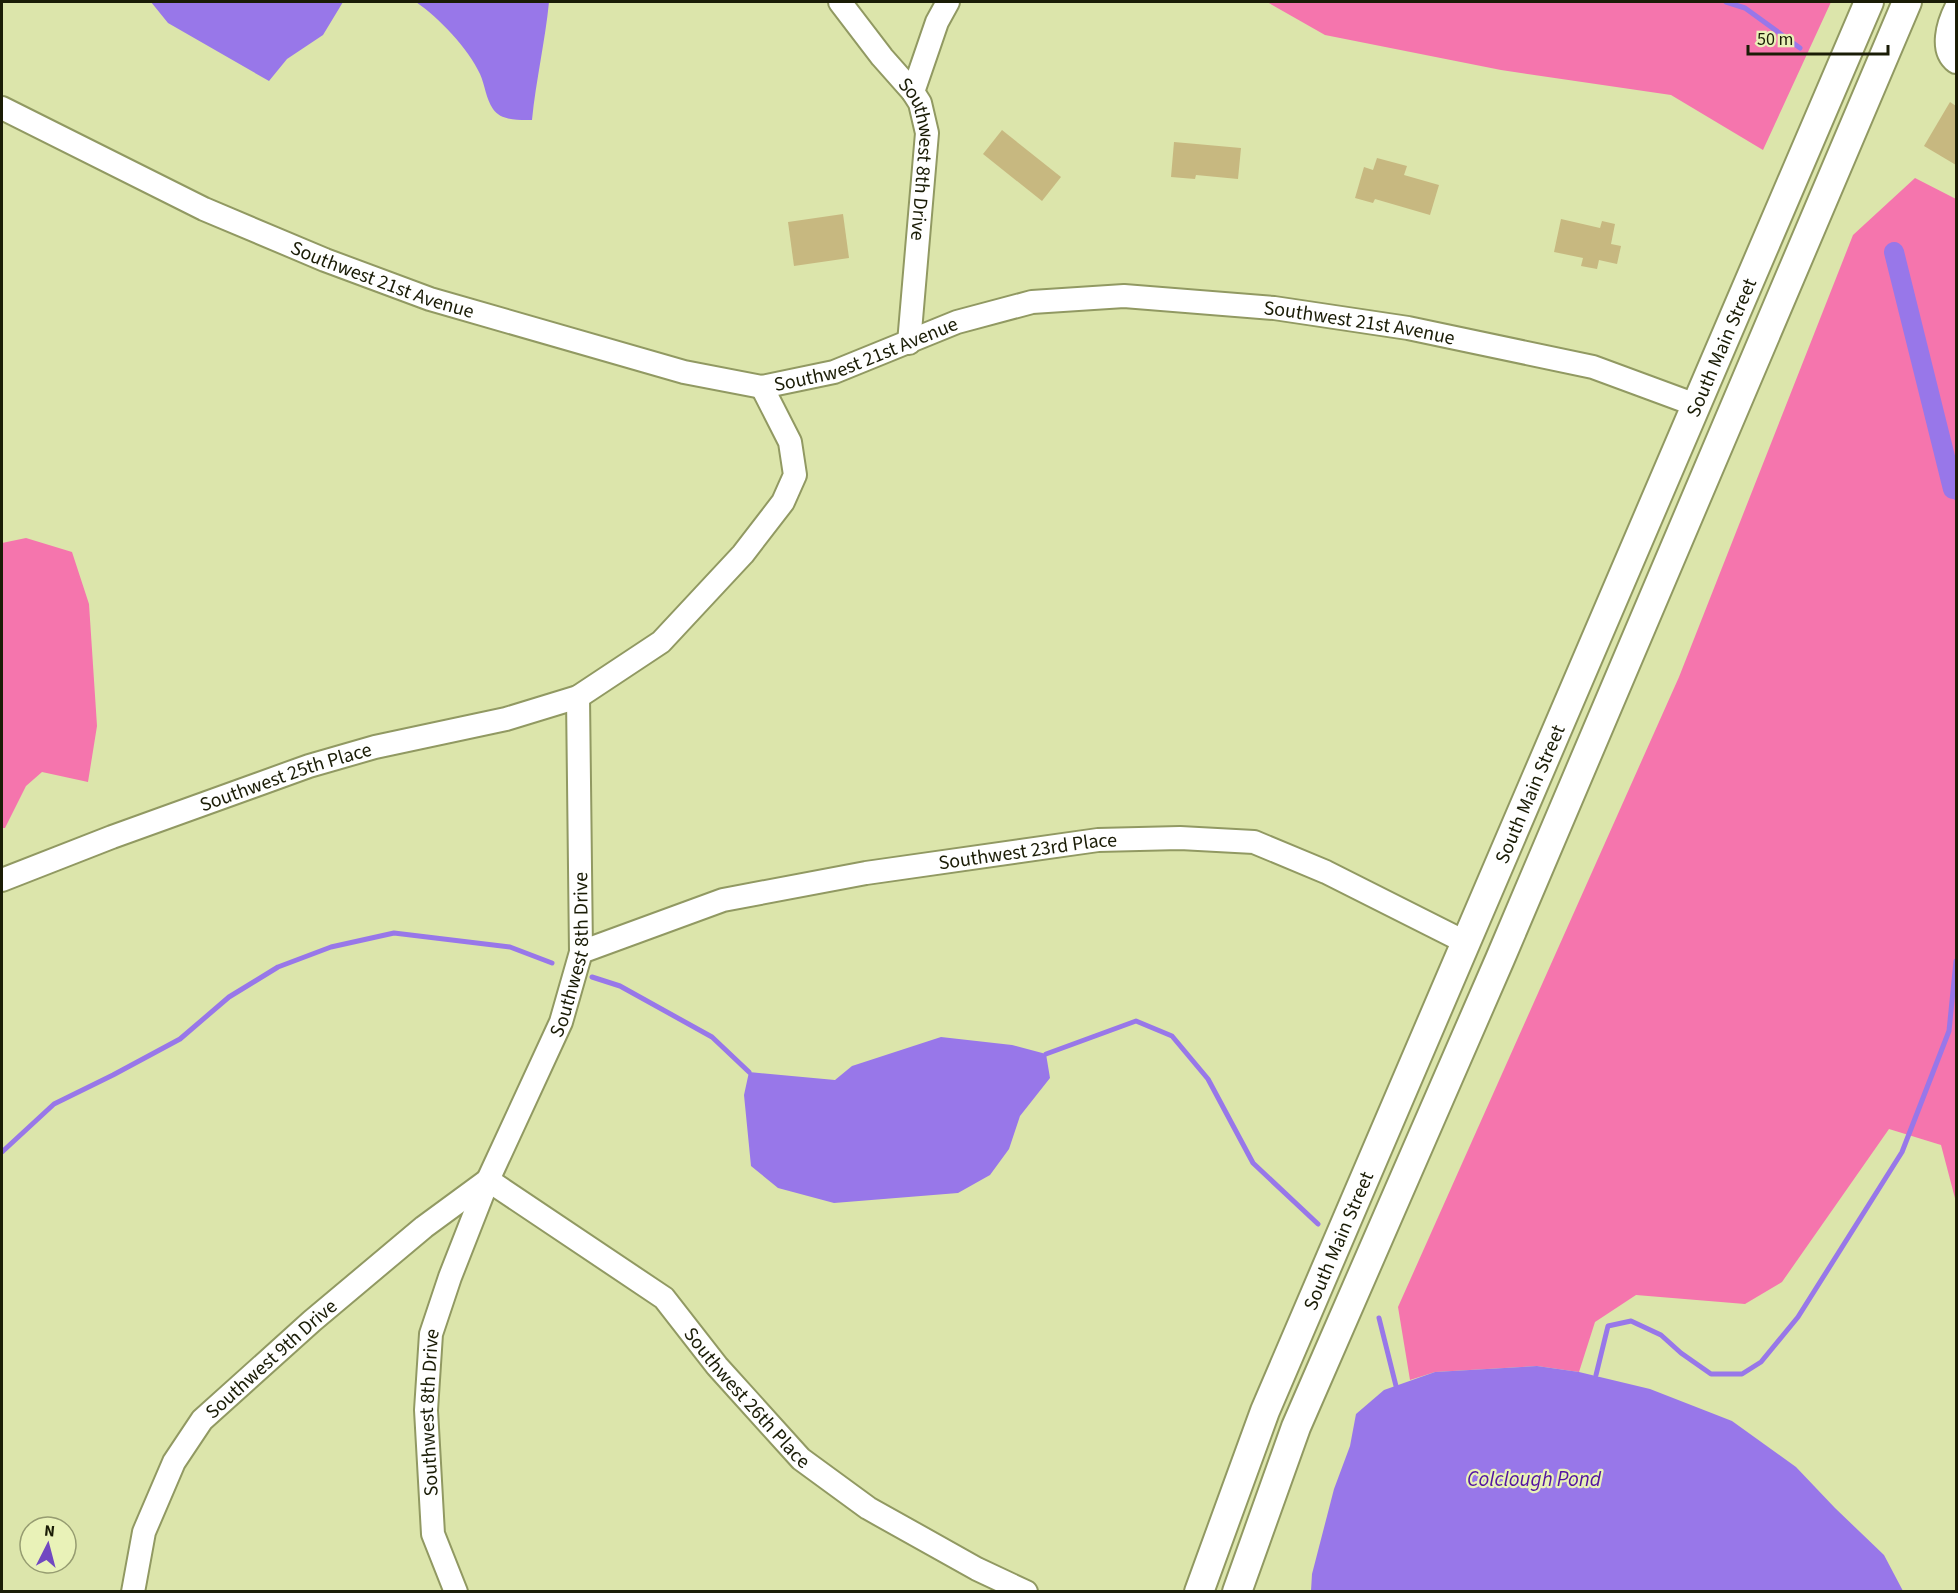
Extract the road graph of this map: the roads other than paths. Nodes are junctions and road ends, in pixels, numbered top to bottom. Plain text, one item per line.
1 (840, 2) edge
2 (948, 2) edge
3 (1869, 2) edge
4 (1907, 2) edge
5 (1956, 8) edge
6 (1956, 63) edge
7 (913, 92) junction
8 (2, 108) edge
9 (909, 343) junction
10 (762, 387) junction
11 (1696, 405) junction
12 (1727, 423) junction
13 (578, 697) junction
14 (2, 880) edge
15 (1467, 943) junction
16 (580, 952) junction
17 (1500, 959) junction
18 (488, 1180) junction
19 (133, 1592) edge
20 (456, 1592) edge
21 (1026, 1592) edge
22 (1199, 1592) edge
23 (1237, 1592) edge

1 - 7 street, Southwest 8th Drive
2 - 7 street
3 - 11 main road, South Main Street
4 - 12 main road, South Main Street
5 - 6 street
7 - 9 street, Southwest 8th Drive
8 - 10 street, Southwest 21st Avenue
9 - 10 street, Southwest 21st Avenue
9 - 11 street, Southwest 21st Avenue
10 - 13 street
11 - 12 main road
11 - 15 main road, South Main Street
12 - 17 main road, South Main Street
13 - 14 street, Southwest 25th Place
13 - 16 street, Southwest 8th Drive
15 - 16 street, Southwest 23rd Place
15 - 17 main road
15 - 22 main road, South Main Street
16 - 18 street, Southwest 8th Drive
17 - 23 main road, South Main Street
18 - 19 street, Southwest 9th Drive
18 - 20 street, Southwest 8th Drive
18 - 21 street, Southwest 26th Place

